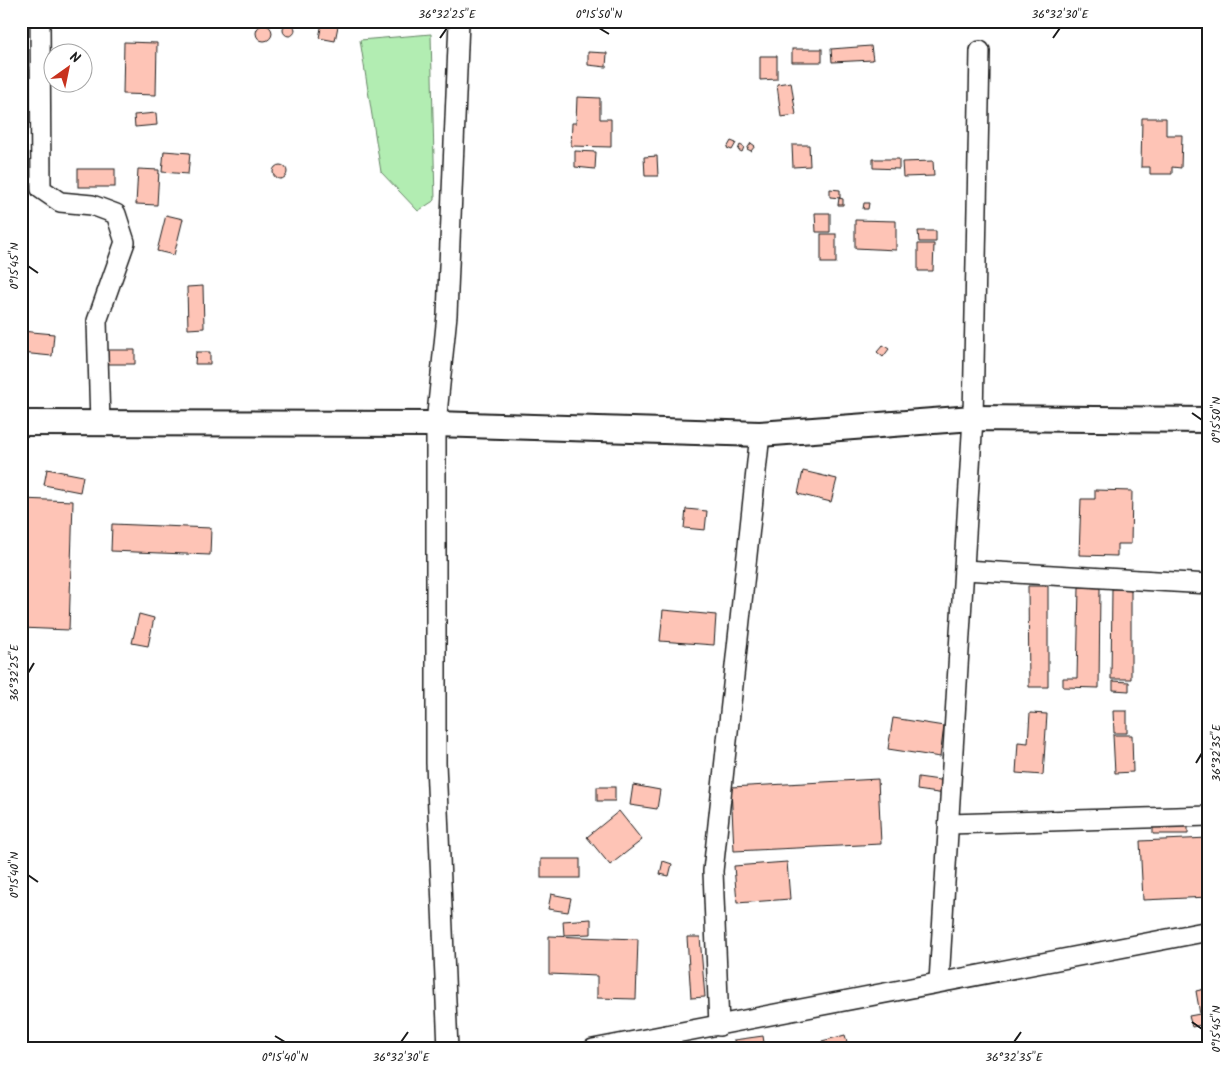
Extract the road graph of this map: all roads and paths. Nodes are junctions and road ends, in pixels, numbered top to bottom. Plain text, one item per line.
1 (40, 21) edge
2 (459, 21) edge
3 (980, 51) dead end
4 (973, 418) junction
5 (1209, 420) edge
6 (21, 423) edge
7 (100, 423) junction
8 (436, 424) junction
9 (760, 434) junction
10 (964, 570) junction
11 (1209, 584) edge
12 (1209, 816) edge
13 (949, 824) junction
14 (1209, 931) edge
15 (939, 982) junction
16 (719, 1026) junction
17 (448, 1049) edge
18 (593, 1049) edge

1 - 7 street
2 - 8 street
3 - 4 street
4 - 5 street
4 - 9 street
4 - 10 street
6 - 7 street
7 - 8 street
8 - 9 street
8 - 17 street
9 - 16 street
10 - 11 street
10 - 13 street
12 - 13 street
13 - 15 street
14 - 15 street
15 - 16 street
16 - 18 street

